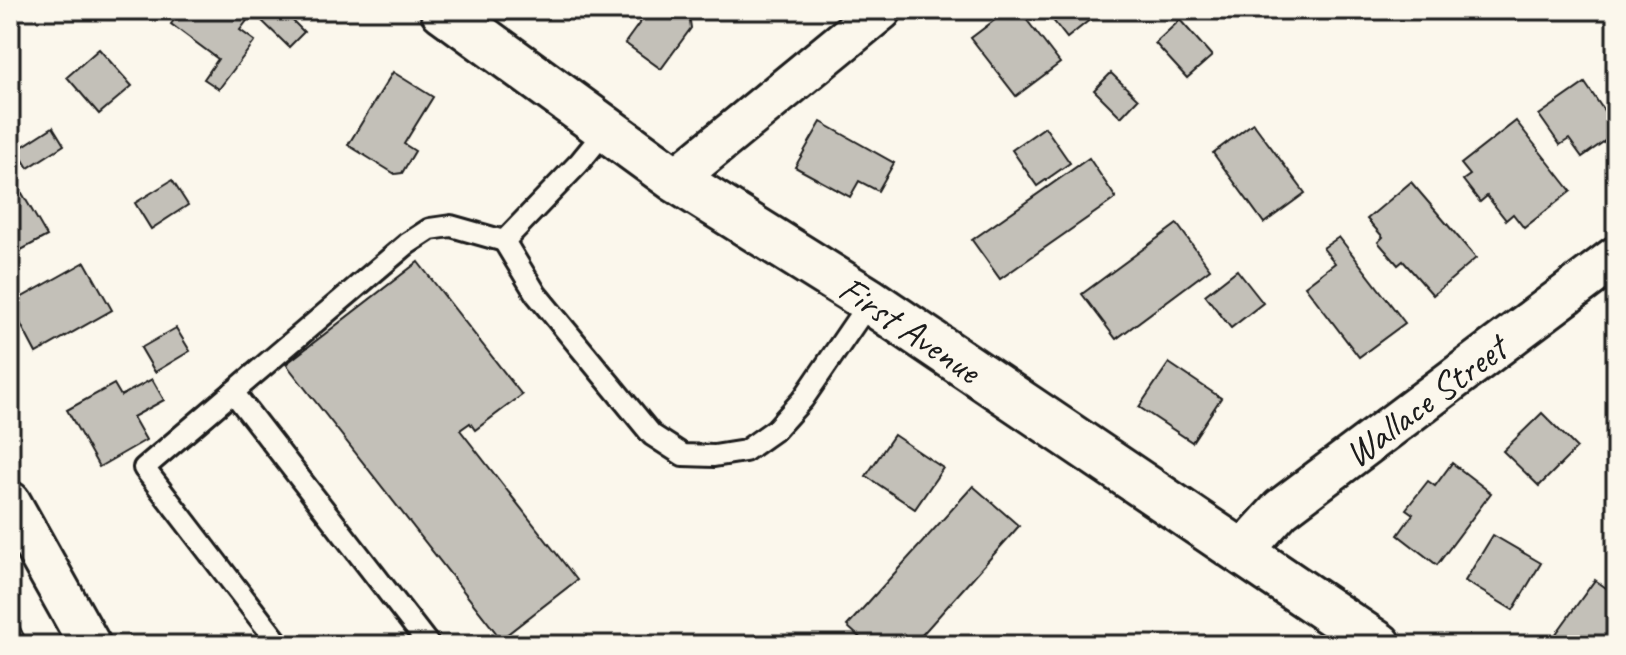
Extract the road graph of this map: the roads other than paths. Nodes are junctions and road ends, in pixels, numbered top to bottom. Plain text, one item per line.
1 (443, 10) edge
2 (881, 10) edge
3 (606, 130) junction
4 (675, 179) junction
5 (504, 241) junction
6 (1616, 257) edge
7 (870, 301) junction
8 (233, 392) junction
9 (10, 502) edge
10 (1242, 552) junction
11 (90, 645) edge
12 (280, 645) edge
13 (429, 645) edge
14 (1379, 645) edge

1 - 3 main road, First Avenue
2 - 4 street
3 - 4 main road, First Avenue
3 - 5 lane
4 - 7 main road, First Avenue
5 - 7 lane
5 - 8 lane
6 - 10 street, Wallace Street
7 - 10 main road, First Avenue
8 - 12 lane
8 - 13 lane
9 - 11 street
10 - 14 main road, First Avenue

